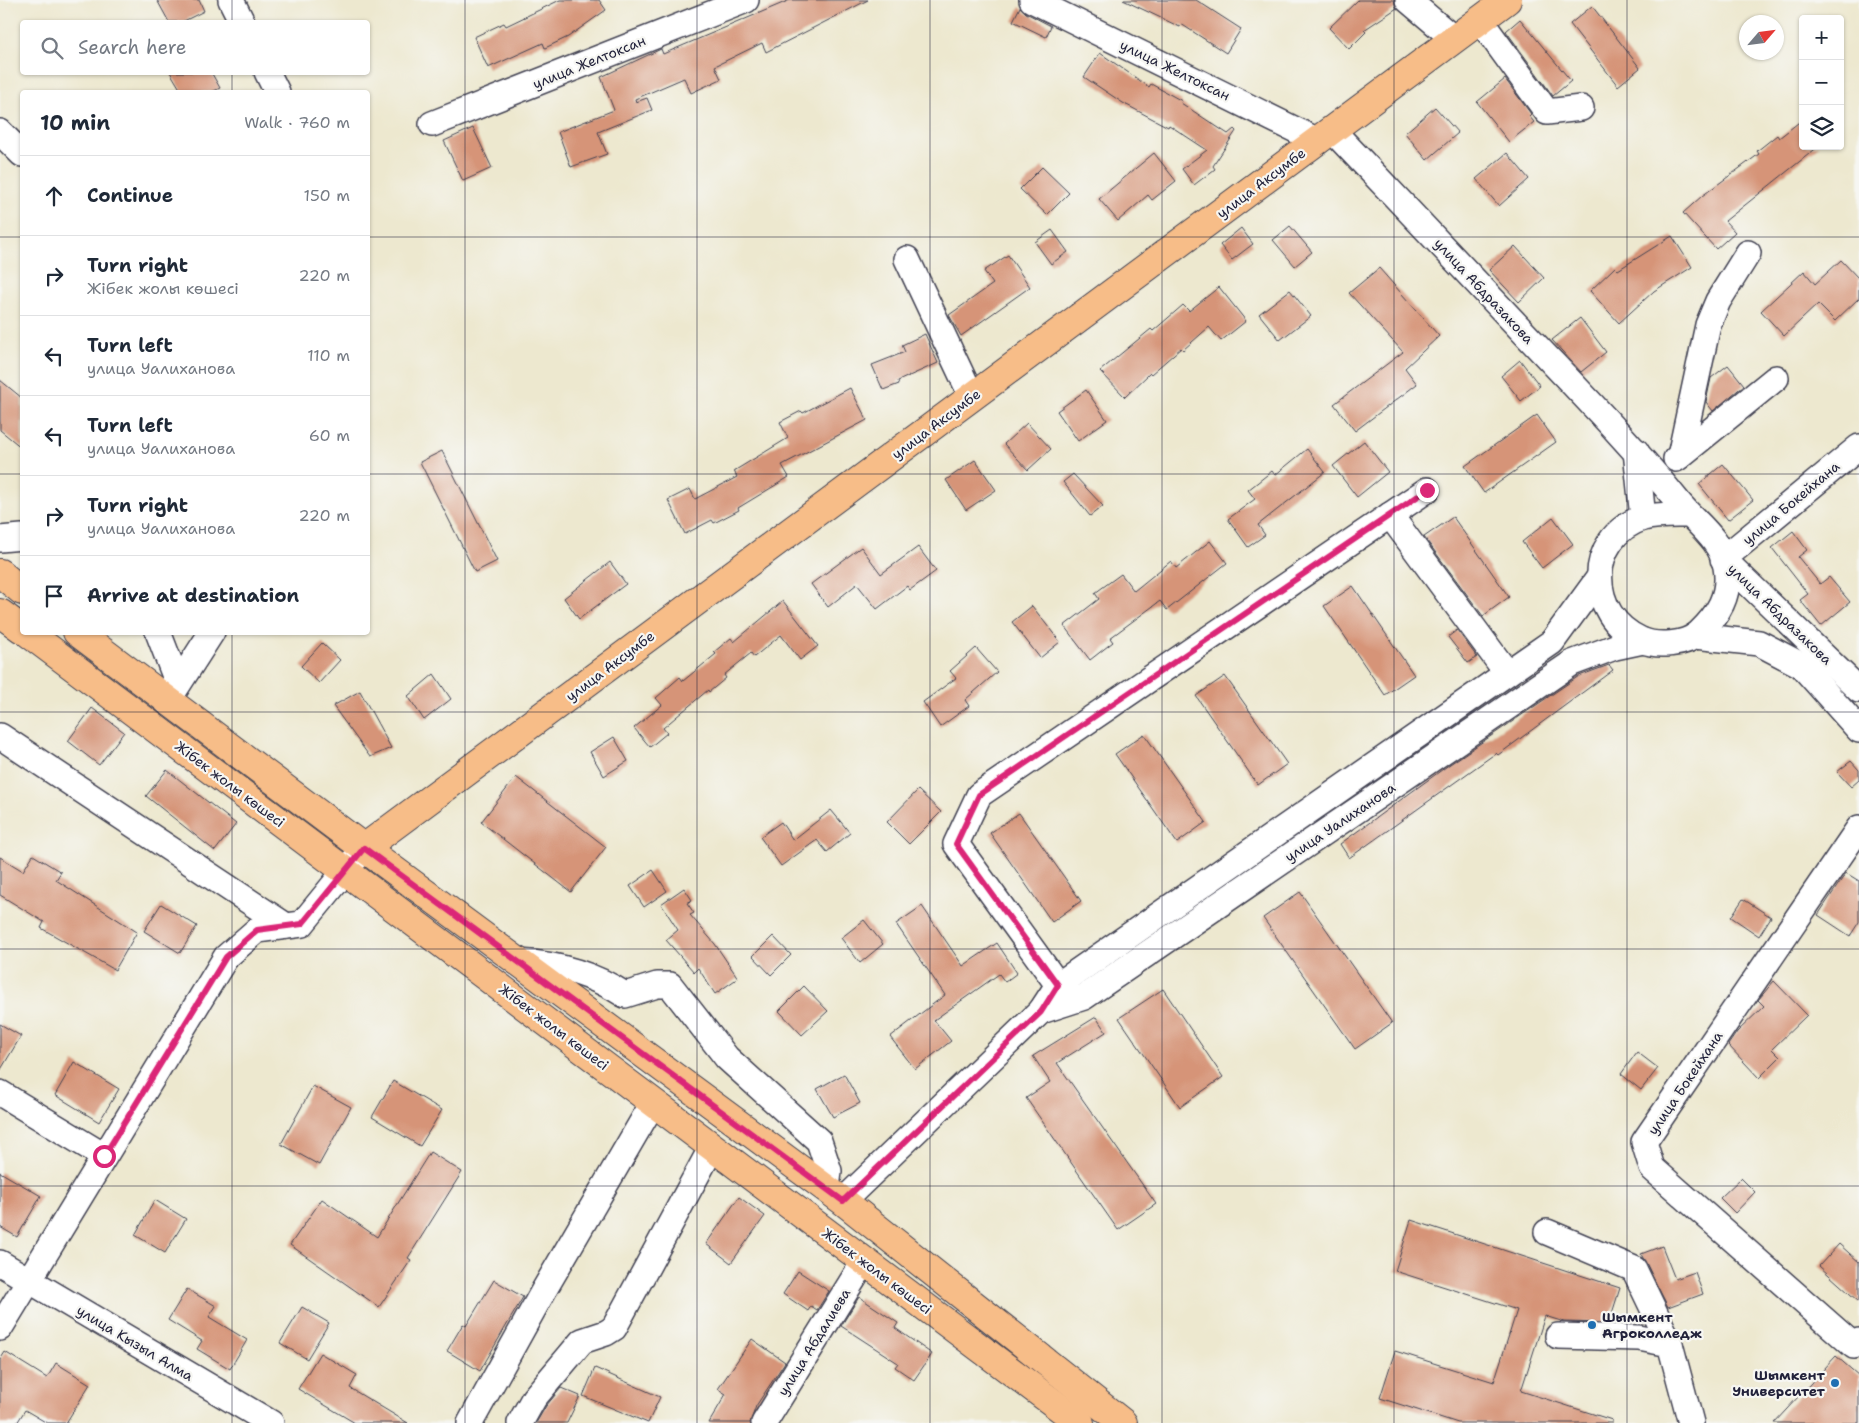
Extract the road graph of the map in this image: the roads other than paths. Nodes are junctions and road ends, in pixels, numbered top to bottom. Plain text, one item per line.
1 (231, 0) edge
2 (746, 0) edge
3 (1032, 0) edge
4 (1408, 0) edge
5 (1507, 0) edge
6 (241, 20) edge
7 (1480, 20) junction
8 (1454, 39) junction
9 (268, 75) edge
10 (276, 90) edge
11 (1581, 108) dead end
12 (432, 124) dead end
13 (0, 132) edge
14 (1325, 136) junction
15 (20, 152) edge
16 (1748, 253) dead end
17 (907, 259) dead end
18 (1776, 378) dead end
19 (972, 397) junction
20 (1859, 447) edge
21 (1636, 451) junction
22 (1680, 456) junction
23 (1657, 475) junction
24 (1427, 490) dead end
25 (1390, 515) junction
26 (1690, 515) junction
27 (1643, 518) junction
28 (20, 537) edge
29 (0, 538) edge
30 (1723, 560) junction
31 (0, 574) edge
32 (1598, 580) junction
33 (20, 589) edge
34 (0, 612) edge
35 (20, 627) edge
36 (31, 635) edge
37 (82, 635) edge
38 (159, 635) edge
39 (210, 635) edge
40 (1695, 636) junction
41 (1643, 641) junction
42 (1507, 673) junction
43 (1859, 690) edge
44 (173, 693) junction
45 (1859, 730) edge
46 (0, 736) edge
47 (1859, 828) edge
48 (364, 848) junction
49 (346, 870) junction
50 (286, 926) junction
51 (518, 962) junction
52 (1058, 985) junction
53 (1041, 1012) junction
54 (0, 1093) edge
55 (654, 1102) junction
56 (712, 1147) junction
57 (104, 1156) junction
58 (835, 1195) junction
59 (1547, 1232) dead end
60 (864, 1262) junction
61 (0, 1263) edge
62 (29, 1280) junction
63 (0, 1328) edge
64 (1558, 1336) dead end
65 (1857, 1343) edge
66 (1670, 1344) junction
67 (271, 1423) edge
68 (470, 1423) edge
69 (520, 1423) edge
70 (764, 1423) edge
71 (1080, 1423) edge
72 (1124, 1423) edge
73 (1691, 1423) edge

1 - 6 street
2 - 12 street, улица Желтоксан
3 - 14 street, улица Желтоксан
4 - 8 street
5 - 7 main road, улица Аксумбе
7 - 8 main road, улица Аксумбе
7 - 11 street
8 - 14 main road, улица Аксумбе
9 - 10 street
13 - 15 street
14 - 19 main road, улица Аксумбе
14 - 21 street, улица Абдразакова
16 - 22 street
17 - 19 street
18 - 22 street
19 - 48 main road, улица Аксумбе
20 - 30 street, улица Бокейхана
21 - 23 street, улица Абдразакова
21 - 27 street
22 - 23 street
23 - 26 street, улица Абдразакова
24 - 25 street
25 - 42 street
25 - 52 street
26 - 27 street
26 - 30 street
27 - 32 street
28 - 29 street
30 - 40 street
30 - 43 street, улица Абдразакова
31 - 33 main road
32 - 41 street
32 - 42 street, улица Уалиханова
34 - 35 main road
36 - 49 main road, Жібек жолы көшесі
37 - 44 main road, Жібек жолы көшесі
38 - 44 street
39 - 44 street
40 - 41 street
40 - 45 street, улица Абдразакова
41 - 53 street, улица Уалиханова
42 - 52 street, улица Уалиханова
44 - 48 main road, Жібек жолы көшесі
46 - 50 street
47 - 65 street, улица Бокейхана
48 - 49 street
48 - 51 main road, Жібек жолы көшесі
49 - 50 street
49 - 55 main road, Жібек жолы көшесі
50 - 57 street
51 - 58 main road, Жібек жолы көшесі
51 - 58 street
52 - 53 street, улица Уалиханова
53 - 58 street, улица Уалиханова
54 - 57 street
55 - 56 main road, Жібек жолы көшесі
55 - 68 street
56 - 60 main road, Жібек жолы көшесі
56 - 69 street
57 - 62 street
58 - 72 main road, Жібек жолы көшесі
59 - 66 street
60 - 70 street, улица Абдалиева
60 - 71 main road, Жібек жолы көшесі
61 - 62 street, улица Кызыл Алма
62 - 63 street
62 - 67 street, улица Кызыл Алма
64 - 66 street
66 - 73 street

